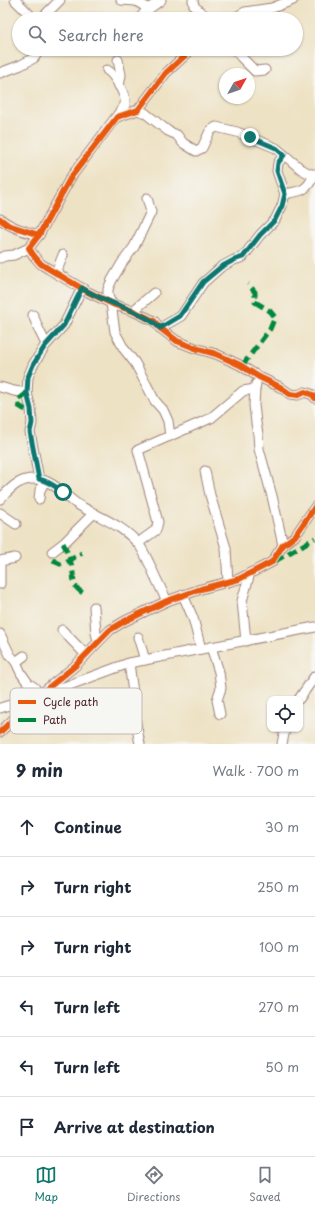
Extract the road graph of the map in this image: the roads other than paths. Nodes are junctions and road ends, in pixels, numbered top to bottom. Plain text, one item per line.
1 (16, 0) edge
2 (60, 0) edge
3 (121, 0) edge
4 (161, 0) edge
5 (193, 0) edge
6 (293, 0) edge
7 (149, 9) junction
8 (27, 12) edge
9 (48, 12) edge
10 (146, 12) edge
11 (200, 12) edge
12 (245, 12) edge
13 (35, 56) edge
14 (184, 56) edge
15 (239, 56) edge
16 (118, 60) dead end
17 (107, 70) dead end
18 (265, 70) dead end
19 (0, 73) edge
20 (119, 86) junction
21 (138, 110) junction
22 (117, 116) junction
23 (284, 155) junction
24 (314, 174) edge
25 (285, 194) junction
26 (147, 198) dead end
27 (0, 219) edge
28 (39, 235) junction
29 (29, 248) junction
30 (63, 255) dead end
31 (0, 258) edge
32 (56, 273) junction
33 (82, 288) junction
34 (154, 293) dead end
35 (111, 303) junction
36 (133, 311) junction
37 (34, 315) dead end
38 (160, 328) junction
39 (46, 344) junction
40 (259, 377) junction
41 (0, 387) edge
42 (255, 389) junction
43 (27, 393) junction
44 (315, 398) edge
45 (170, 436) junction
46 (205, 471) dead end
47 (42, 480) junction
48 (0, 498) edge
49 (39, 499) dead end
50 (315, 507) edge
51 (0, 513) edge
52 (94, 513) junction
53 (16, 524) dead end
54 (138, 544) junction
55 (283, 545) junction
56 (52, 552) dead end
57 (15, 558) dead end
58 (250, 573) junction
59 (228, 582) junction
60 (0, 584) edge
61 (183, 595) junction
62 (167, 601) junction
63 (94, 607) dead end
64 (315, 627) edge
65 (62, 630) dead end
66 (0, 634) edge
67 (138, 637) dead end
68 (98, 641) junction
69 (246, 641) junction
70 (212, 647) junction
71 (201, 648) junction
72 (4, 655) edge
73 (86, 655) junction
74 (24, 656) dead end
75 (145, 660) junction
76 (16, 662) junction
77 (129, 663) junction
78 (315, 676) edge
79 (35, 688) edge
80 (48, 688) edge
81 (63, 688) edge
82 (132, 688) edge
83 (301, 696) edge
84 (220, 714) dead end
85 (10, 723) edge
86 (0, 732) edge
87 (284, 732) edge
88 (138, 734) edge
89 (140, 744) edge
90 (282, 744) edge

1 - 8 street
2 - 9 street
3 - 7 street
4 - 7 street
5 - 11 street
6 - 12 street
7 - 10 street
13 - 19 street
14 - 21 street
15 - 18 street
16 - 20 street
17 - 20 street
20 - 22 street
21 - 22 street
21 - 23 street
22 - 28 street
23 - 24 street
23 - 25 street
24 - 25 street
25 - 38 street
26 - 35 street
27 - 28 street
28 - 29 street
29 - 31 street
29 - 32 street
30 - 32 street
32 - 33 street
33 - 35 street
33 - 39 street
34 - 36 street
35 - 36 street
35 - 45 street
36 - 38 street
37 - 39 street
38 - 40 street
39 - 43 street
40 - 42 street
40 - 44 street
41 - 43 street
42 - 45 street
42 - 55 street
43 - 47 street
45 - 54 street
46 - 59 street
47 - 48 street
47 - 49 street
47 - 52 street
50 - 55 street
51 - 53 street
52 - 54 street
52 - 56 street
54 - 62 street
55 - 58 street
57 - 60 street
58 - 59 street
58 - 69 street
59 - 61 street
61 - 62 street
61 - 71 street
62 - 68 street
63 - 68 street
64 - 69 street
65 - 73 street
66 - 72 street
67 - 75 street
68 - 73 street
69 - 70 street
70 - 71 street
70 - 84 street
71 - 75 street
72 - 76 street
73 - 80 street
74 - 76 street
75 - 77 street
76 - 79 street
77 - 81 street
77 - 82 street
78 - 83 street
85 - 86 street
87 - 90 street
88 - 89 street

